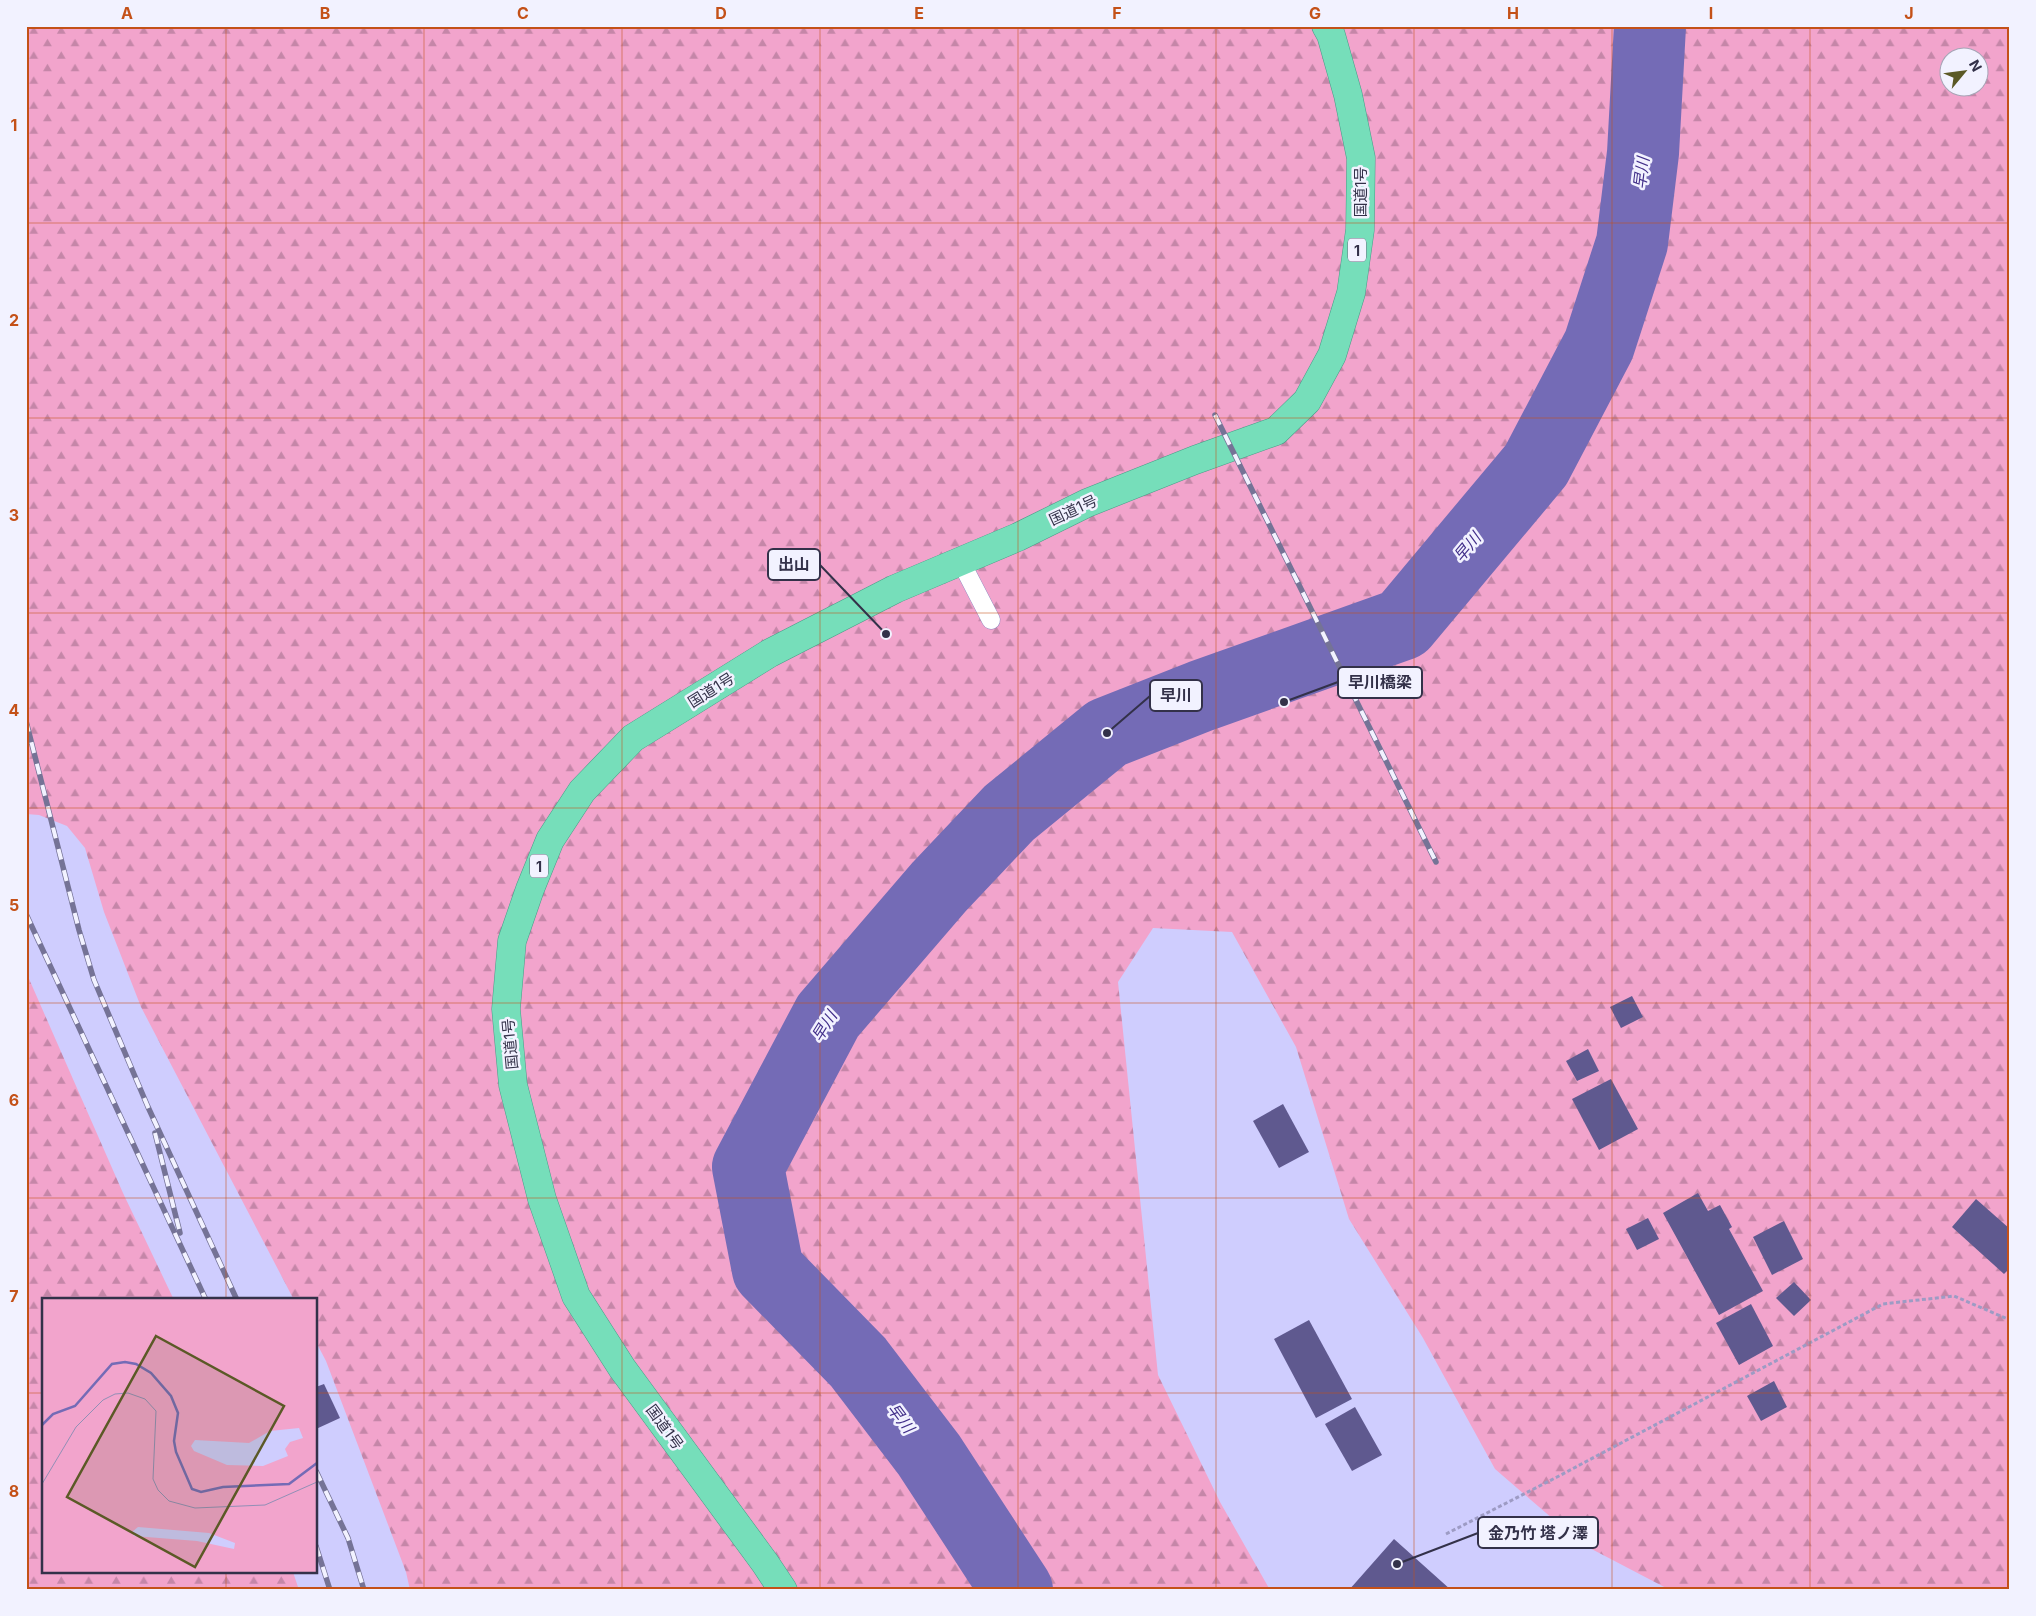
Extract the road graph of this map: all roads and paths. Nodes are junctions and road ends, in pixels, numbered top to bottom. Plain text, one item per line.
1 (1326, 26) edge
2 (961, 562) junction
3 (991, 620) dead end
4 (2010, 1320) edge
5 (1446, 1534) dead end
6 (782, 1590) edge

1 - 2 highway, 国道1号 / 1
2 - 3 lane
2 - 6 highway, 国道1号 / 1
4 - 5 path

